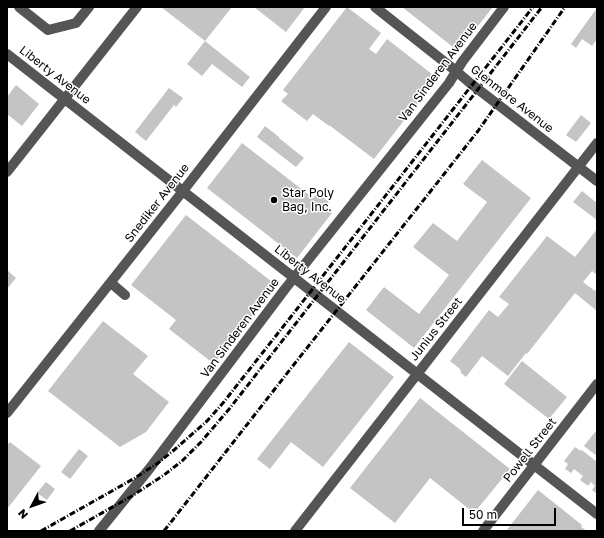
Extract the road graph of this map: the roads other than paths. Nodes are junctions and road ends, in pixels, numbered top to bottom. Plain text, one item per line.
1 (19, 7) edge
2 (89, 7) edge
3 (136, 7) edge
4 (326, 7) edge
5 (375, 7) edge
6 (504, 7) edge
7 (7, 54) edge
8 (456, 71) junction
9 (65, 99) junction
10 (597, 143) edge
11 (579, 166) junction
12 (7, 172) edge
13 (597, 180) edge
14 (183, 191) junction
15 (294, 278) junction
16 (111, 283) junction
17 (126, 295) dead end
18 (417, 374) junction
19 (597, 384) edge
20 (7, 413) edge
21 (534, 465) junction
22 (597, 514) edge
23 (99, 531) edge
24 (295, 531) edge
25 (483, 531) edge

1 - 2 street
3 - 9 street
4 - 14 street, Snediker Avenue
5 - 8 street, Glenmore Avenue
6 - 8 street, Van Sinderen Avenue
7 - 9 street, Liberty Avenue
8 - 11 street, Glenmore Avenue
8 - 15 street, Van Sinderen Avenue
9 - 12 street
9 - 14 street, Liberty Avenue
10 - 11 street, Junius Street
11 - 13 street, Glenmore Avenue
11 - 18 street, Junius Street
14 - 15 street, Liberty Avenue
14 - 16 street, Snediker Avenue
15 - 18 street, Liberty Avenue
15 - 23 street, Van Sinderen Avenue
16 - 17 street
16 - 20 street, Snediker Avenue
18 - 21 street, Liberty Avenue
18 - 24 street, Junius Street
19 - 21 street, Powell Street
21 - 22 street, Liberty Avenue
21 - 25 street, Powell Street

